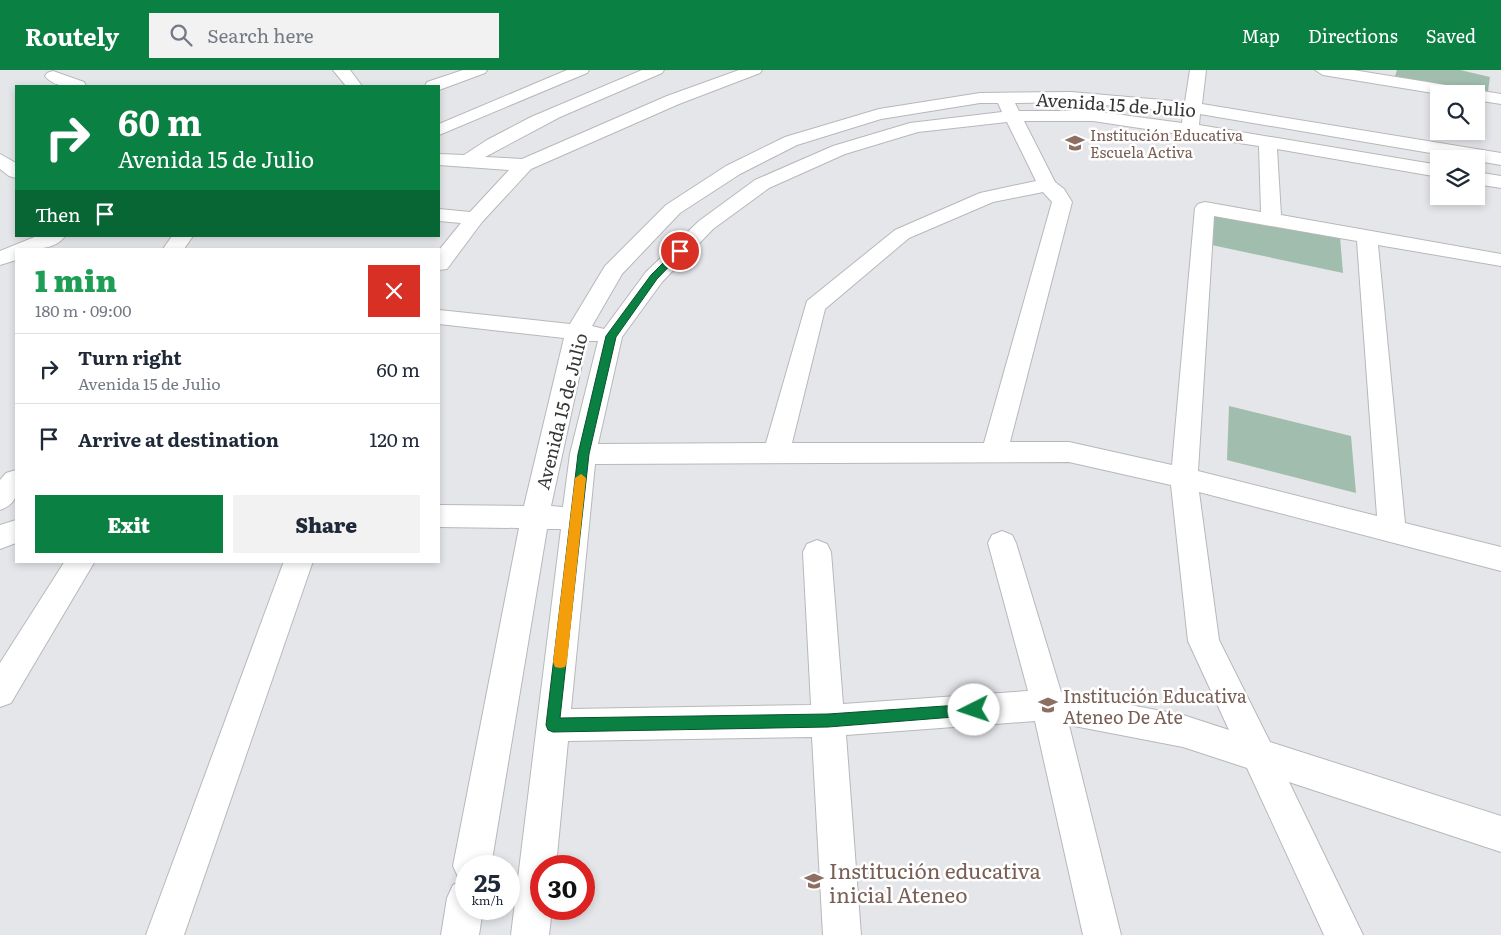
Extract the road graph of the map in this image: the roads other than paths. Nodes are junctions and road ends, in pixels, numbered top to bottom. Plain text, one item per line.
1 (341, 70) edge
2 (478, 70) edge
3 (581, 70) edge
4 (656, 70) edge
5 (754, 70) edge
6 (1198, 70) edge
7 (1323, 70) edge
8 (447, 74) edge
9 (1385, 75) edge
10 (53, 76) dead end
11 (76, 85) edge
12 (353, 85) edge
13 (434, 85) edge
14 (1430, 85) edge
15 (1009, 107) junction
16 (1191, 119) junction
17 (440, 130) edge
18 (1268, 142) junction
19 (440, 159) edge
20 (1501, 159) edge
21 (0, 160) edge
22 (469, 161) junction
23 (524, 165) junction
24 (1430, 169) edge
25 (15, 171) edge
26 (1485, 179) edge
27 (1501, 182) edge
28 (1047, 185) junction
29 (440, 215) edge
30 (476, 218) junction
31 (1271, 220) junction
32 (1367, 236) junction
33 (53, 237) edge
34 (182, 237) edge
35 (27, 248) edge
36 (174, 248) edge
37 (15, 252) edge
38 (0, 259) edge
39 (1501, 260) edge
40 (440, 263) edge
41 (440, 317) edge
42 (577, 332) junction
43 (611, 336) junction
44 (994, 452) junction
45 (776, 453) junction
46 (583, 454) junction
47 (1184, 478) junction
48 (15, 481) edge
49 (0, 499) edge
50 (440, 516) edge
51 (535, 517) junction
52 (577, 518) junction
53 (15, 531) edge
54 (1392, 532) junction
55 (0, 537) edge
56 (1002, 544) dead end
57 (817, 552) dead end
58 (1501, 559) edge
59 (80, 563) edge
60 (298, 563) edge
61 (0, 692) edge
62 (1048, 705) junction
63 (828, 721) junction
64 (553, 725) junction
65 (1258, 755) junction
66 (1501, 834) edge
67 (474, 855) edge
68 (462, 920) edge
69 (165, 935) edge
70 (460, 935) edge
71 (530, 935) edge
72 (842, 935) edge
73 (1102, 935) edge
74 (1344, 935) edge

1 - 12 street
2 - 8 street
3 - 17 street
4 - 22 street
5 - 23 street
6 - 16 street
7 - 9 street
8 - 13 street
9 - 14 street
10 - 11 street
15 - 16 street, Avenida 15 de Julio
15 - 28 street
15 - 42 street, Avenida 15 de Julio
15 - 43 street, Avenida 15 de Julio
16 - 18 street, Avenida 15 de Julio
16 - 20 street, Avenida 15 de Julio
18 - 24 street, Avenida 15 de Julio
18 - 31 street
19 - 22 street
21 - 25 street
22 - 23 street
23 - 30 street
26 - 27 street
28 - 44 street
28 - 45 street
29 - 30 street
30 - 40 street
31 - 32 street
31 - 47 street
32 - 39 street
32 - 54 street
33 - 35 street
34 - 36 street
37 - 38 street
41 - 42 street
42 - 43 street
42 - 51 street, Avenida 15 de Julio
43 - 46 street, Avenida 15 de Julio
44 - 45 street
44 - 47 street
45 - 46 street
46 - 52 street, Avenida 15 de Julio
47 - 54 street
47 - 65 street
48 - 49 street
50 - 51 street
51 - 52 street
51 - 67 street, Avenida 15 de Julio
52 - 64 street, Avenida 15 de Julio
53 - 55 street
54 - 58 street
56 - 62 street
57 - 63 street
59 - 61 street
60 - 69 street
62 - 63 street
62 - 65 street
62 - 73 street
63 - 64 street
63 - 72 street
64 - 71 street, Avenida 15 de Julio
65 - 66 street
65 - 74 street
68 - 70 street

